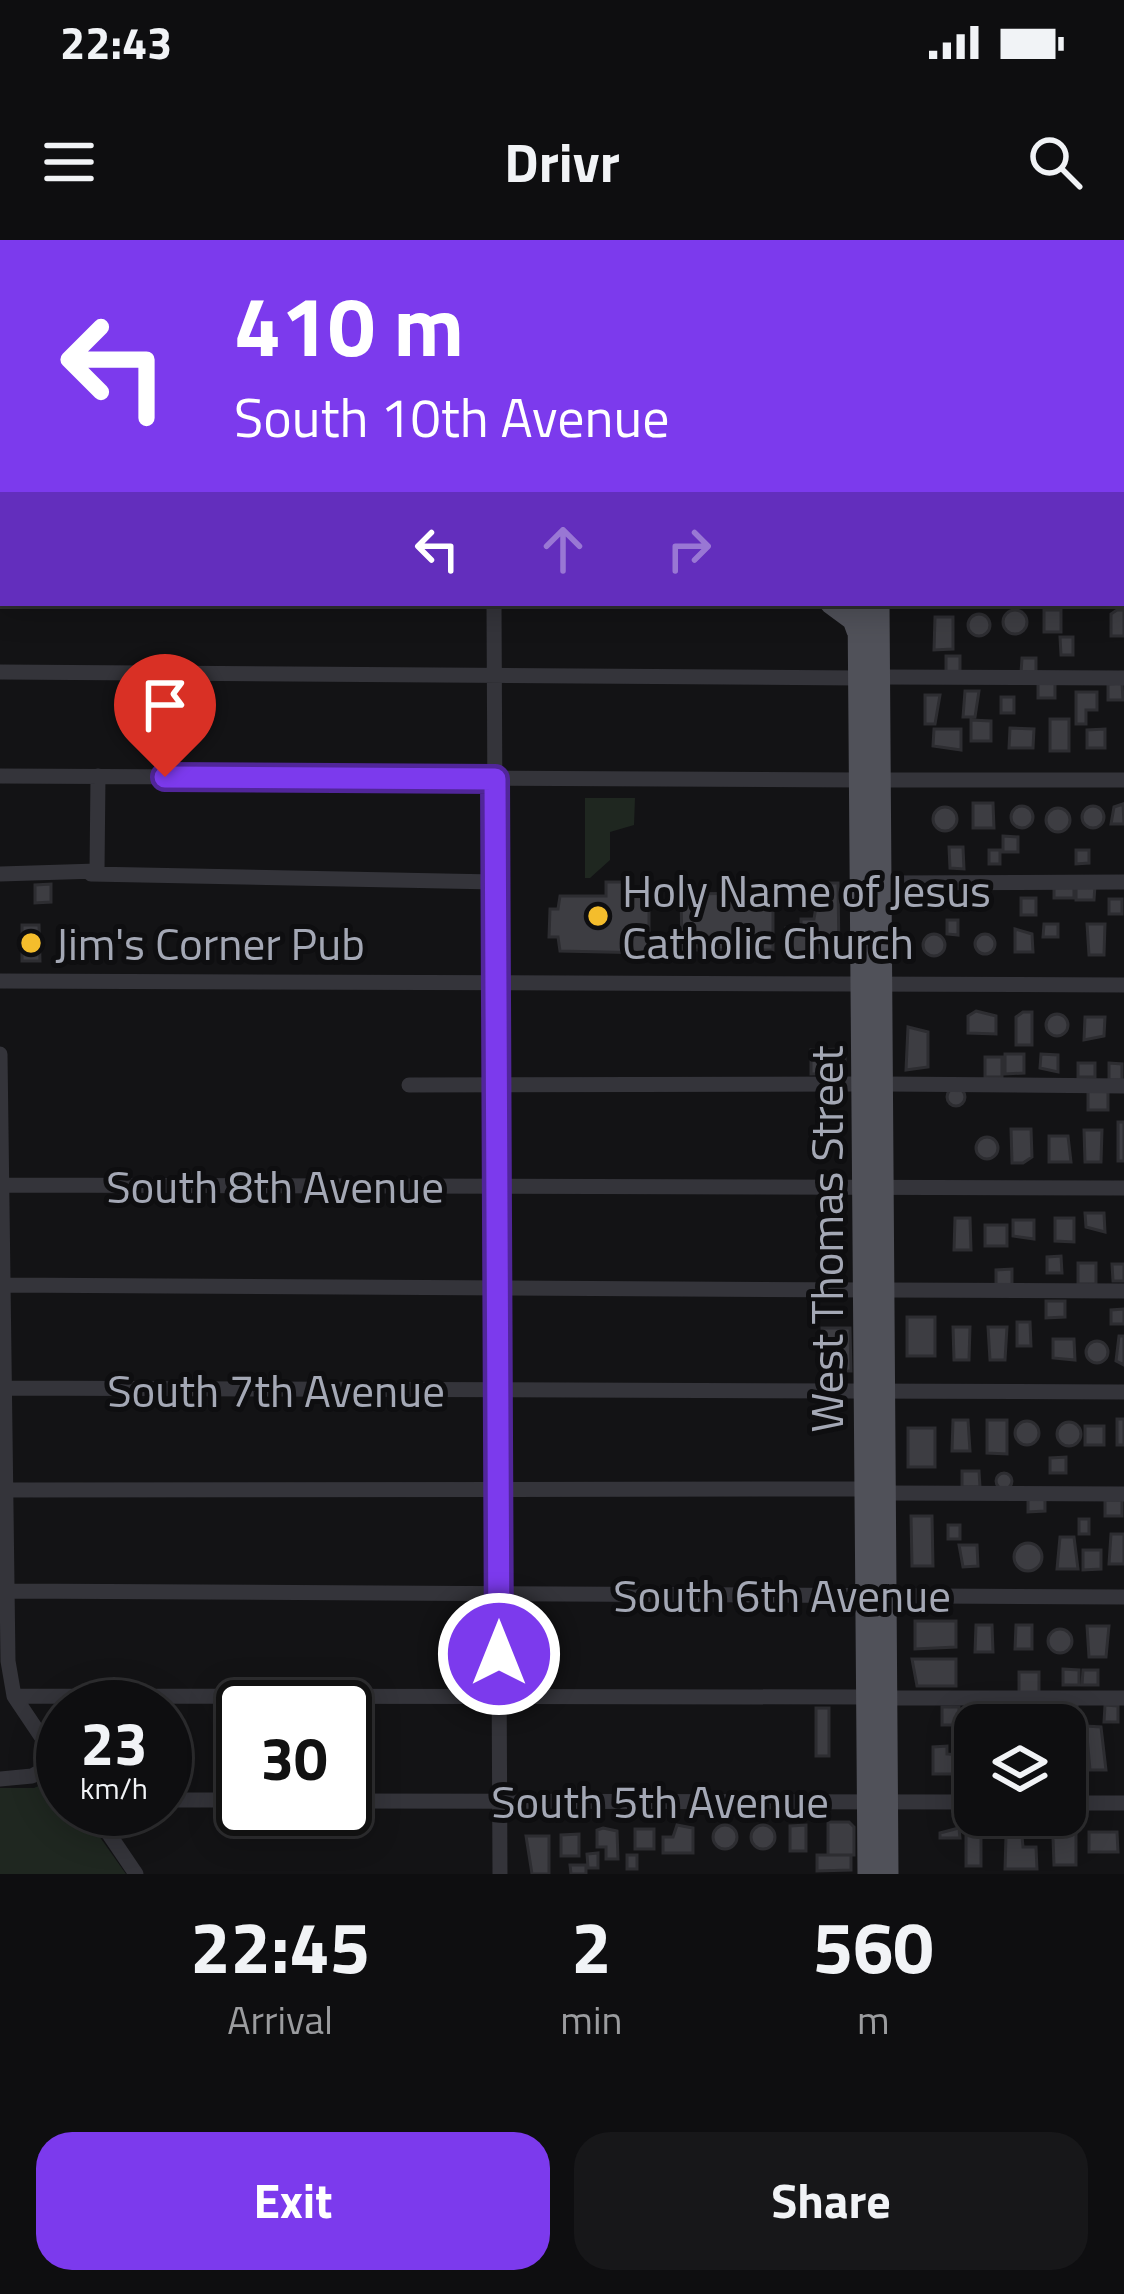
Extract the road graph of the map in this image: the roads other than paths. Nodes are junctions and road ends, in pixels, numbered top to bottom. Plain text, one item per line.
1 (494, 606) edge
2 (834, 606) edge
3 (858, 606) edge
4 (879, 606) edge
5 (858, 634) junction
6 (0, 672) edge
7 (495, 674) junction
8 (869, 677) junction
9 (1124, 678) edge
10 (0, 776) edge
11 (98, 776) junction
12 (495, 779) junction
13 (872, 780) junction
14 (1124, 780) edge
15 (0, 874) edge
16 (91, 874) junction
17 (495, 882) junction
18 (1124, 882) edge
19 (883, 883) junction
20 (0, 981) edge
21 (496, 982) junction
22 (873, 984) junction
23 (1124, 985) edge
24 (0, 1054) edge
25 (873, 1084) junction
26 (409, 1085) dead end
27 (496, 1085) junction
28 (1124, 1086) edge
29 (2, 1185) edge
30 (496, 1187) junction
31 (874, 1188) junction
32 (1124, 1188) edge
33 (1, 1217) edge
34 (2, 1286) edge
35 (496, 1288) junction
36 (875, 1290) junction
37 (1124, 1291) edge
38 (4, 1388) junction
39 (497, 1391) junction
40 (876, 1392) junction
41 (1124, 1393) edge
42 (5, 1490) junction
43 (876, 1491) junction
44 (497, 1492) junction
45 (1124, 1494) edge
46 (7, 1591) junction
47 (498, 1593) junction
48 (878, 1596) junction
49 (1124, 1597) edge
50 (4, 1660) edge
51 (499, 1695) junction
52 (14, 1696) junction
53 (878, 1697) junction
54 (1124, 1698) edge
55 (36, 1729) edge
56 (36, 1775) edge
57 (0, 1778) edge
58 (500, 1800) junction
59 (372, 1801) edge
60 (878, 1802) junction
61 (954, 1802) edge
62 (1086, 1802) edge
63 (1124, 1803) edge
64 (110, 1836) edge
65 (136, 1874) edge
66 (500, 1874) edge
67 (868, 1874) edge
68 (888, 1874) edge

1 - 7 street
2 - 5 main road
3 - 5 main road, West Thomas Street
4 - 8 main road, West Thomas Street
5 - 8 main road, West Thomas Street
6 - 7 street
7 - 8 street
7 - 12 street
8 - 9 street
8 - 13 main road, West Thomas Street
10 - 11 street
11 - 12 street
11 - 16 street
12 - 13 street
12 - 17 street
13 - 14 street
13 - 19 main road, West Thomas Street
13 - 22 main road, West Thomas Street
15 - 16 street
16 - 17 street
17 - 21 street
18 - 19 street
19 - 22 main road, West Thomas Street
20 - 21 street
21 - 22 street
21 - 27 street
22 - 23 street
22 - 25 main road, West Thomas Street
24 - 29 street
25 - 27 street
25 - 28 street
25 - 31 main road, West Thomas Street
26 - 27 street
27 - 30 street
29 - 30 street, South 8th Avenue
29 - 33 street
30 - 31 street, South 8th Avenue
30 - 35 street
31 - 32 street, South 8th Avenue
31 - 36 main road, West Thomas Street
33 - 34 street
34 - 35 street
34 - 38 street
35 - 36 street
35 - 39 street
36 - 37 street
36 - 40 main road, West Thomas Street
38 - 39 street, South 7th Avenue
38 - 42 street
39 - 40 street, South 7th Avenue
39 - 44 street
40 - 41 street, South 7th Avenue
40 - 43 main road, West Thomas Street
42 - 44 street
42 - 46 street
43 - 44 street
43 - 45 street
43 - 48 main road, West Thomas Street
44 - 47 street
46 - 47 street, South 6th Avenue
46 - 50 street
47 - 48 street, South 6th Avenue
47 - 51 street
48 - 49 street, South 6th Avenue
48 - 53 main road, West Thomas Street
50 - 52 street
51 - 52 street
51 - 53 street
51 - 58 street
52 - 55 street
53 - 54 street
53 - 60 main road, West Thomas Street
56 - 57 street
58 - 59 street, South 5th Avenue
58 - 60 street, South 5th Avenue
58 - 66 street
60 - 61 street, South 5th Avenue
60 - 67 main road, West Thomas Street
60 - 68 main road, West Thomas Street
62 - 63 street
64 - 65 street

